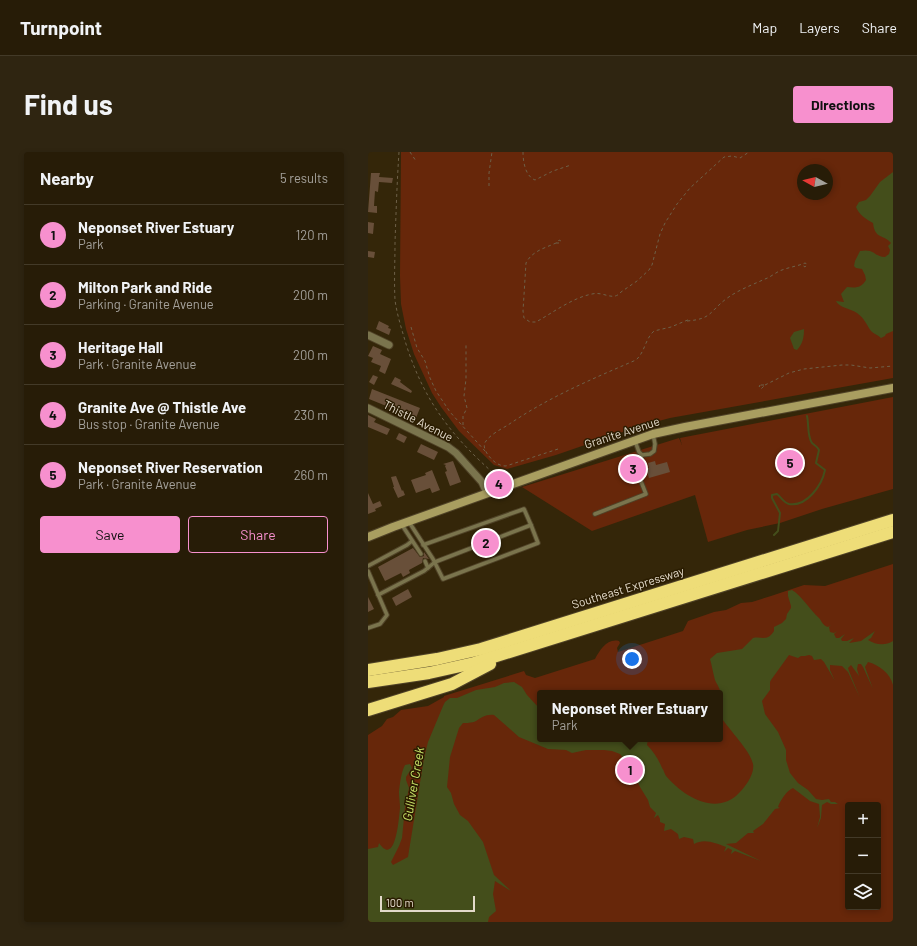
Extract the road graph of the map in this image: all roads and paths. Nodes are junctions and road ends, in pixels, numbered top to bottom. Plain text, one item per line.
1 (399, 152) edge
2 (410, 152) edge
3 (492, 152) edge
4 (523, 152) edge
5 (749, 152) edge
6 (416, 161) dead end
7 (571, 165) dead end
8 (489, 186) dead end
9 (556, 243) dead end
10 (802, 265) dead end
11 (690, 319) dead end
12 (686, 321) junction
13 (411, 328) dead end
14 (368, 335) edge
15 (466, 343) dead end
16 (389, 345) dead end
17 (893, 366) edge
18 (765, 385) dead end
19 (893, 388) edge
20 (368, 408) edge
21 (463, 426) junction
22 (653, 434) junction
23 (635, 440) junction
24 (558, 449) dead end
25 (486, 453) junction
26 (642, 455) junction
27 (500, 479) dead end
28 (487, 493) junction
29 (595, 514) dead end
30 (893, 520) edge
31 (405, 523) junction
32 (531, 524) junction
33 (893, 525) edge
34 (893, 532) edge
35 (368, 537) edge
36 (893, 539) edge
37 (412, 541) junction
38 (423, 545) junction
39 (421, 554) dead end
40 (425, 561) dead end
41 (435, 562) junction
42 (368, 566) edge
43 (428, 568) junction
44 (368, 570) edge
45 (378, 595) junction
46 (368, 628) edge
47 (490, 664) junction
48 (368, 670) edge
49 (368, 675) edge
50 (368, 682) edge
51 (368, 687) edge
52 (368, 710) edge

1 - 27 path
2 - 6 path
3 - 8 path
4 - 7 path
5 - 9 path
10 - 12 path
11 - 12 path
12 - 25 path
13 - 21 path
14 - 16 street
15 - 21 path
17 - 18 path
19 - 22 main road, Granite Avenue
20 - 28 street, Thistle Avenue
21 - 25 path
22 - 23 main road, Granite Avenue
22 - 26 lane
23 - 26 lane
23 - 28 main road, Granite Avenue
24 - 25 path
26 - 29 lane
28 - 31 main road, Granite Avenue
30 - 48 highway, Southeast Expressway
31 - 35 main road, Granite Avenue
31 - 37 lane
31 - 38 lane
32 - 38 lane
32 - 41 lane
32 - 41 lane
33 - 49 highway
34 - 50 highway
36 - 47 highway
37 - 39 lane
37 - 42 lane
38 - 41 lane
40 - 43 lane
41 - 43 lane
43 - 45 lane
44 - 45 lane
45 - 46 lane
47 - 51 highway
47 - 52 highway

